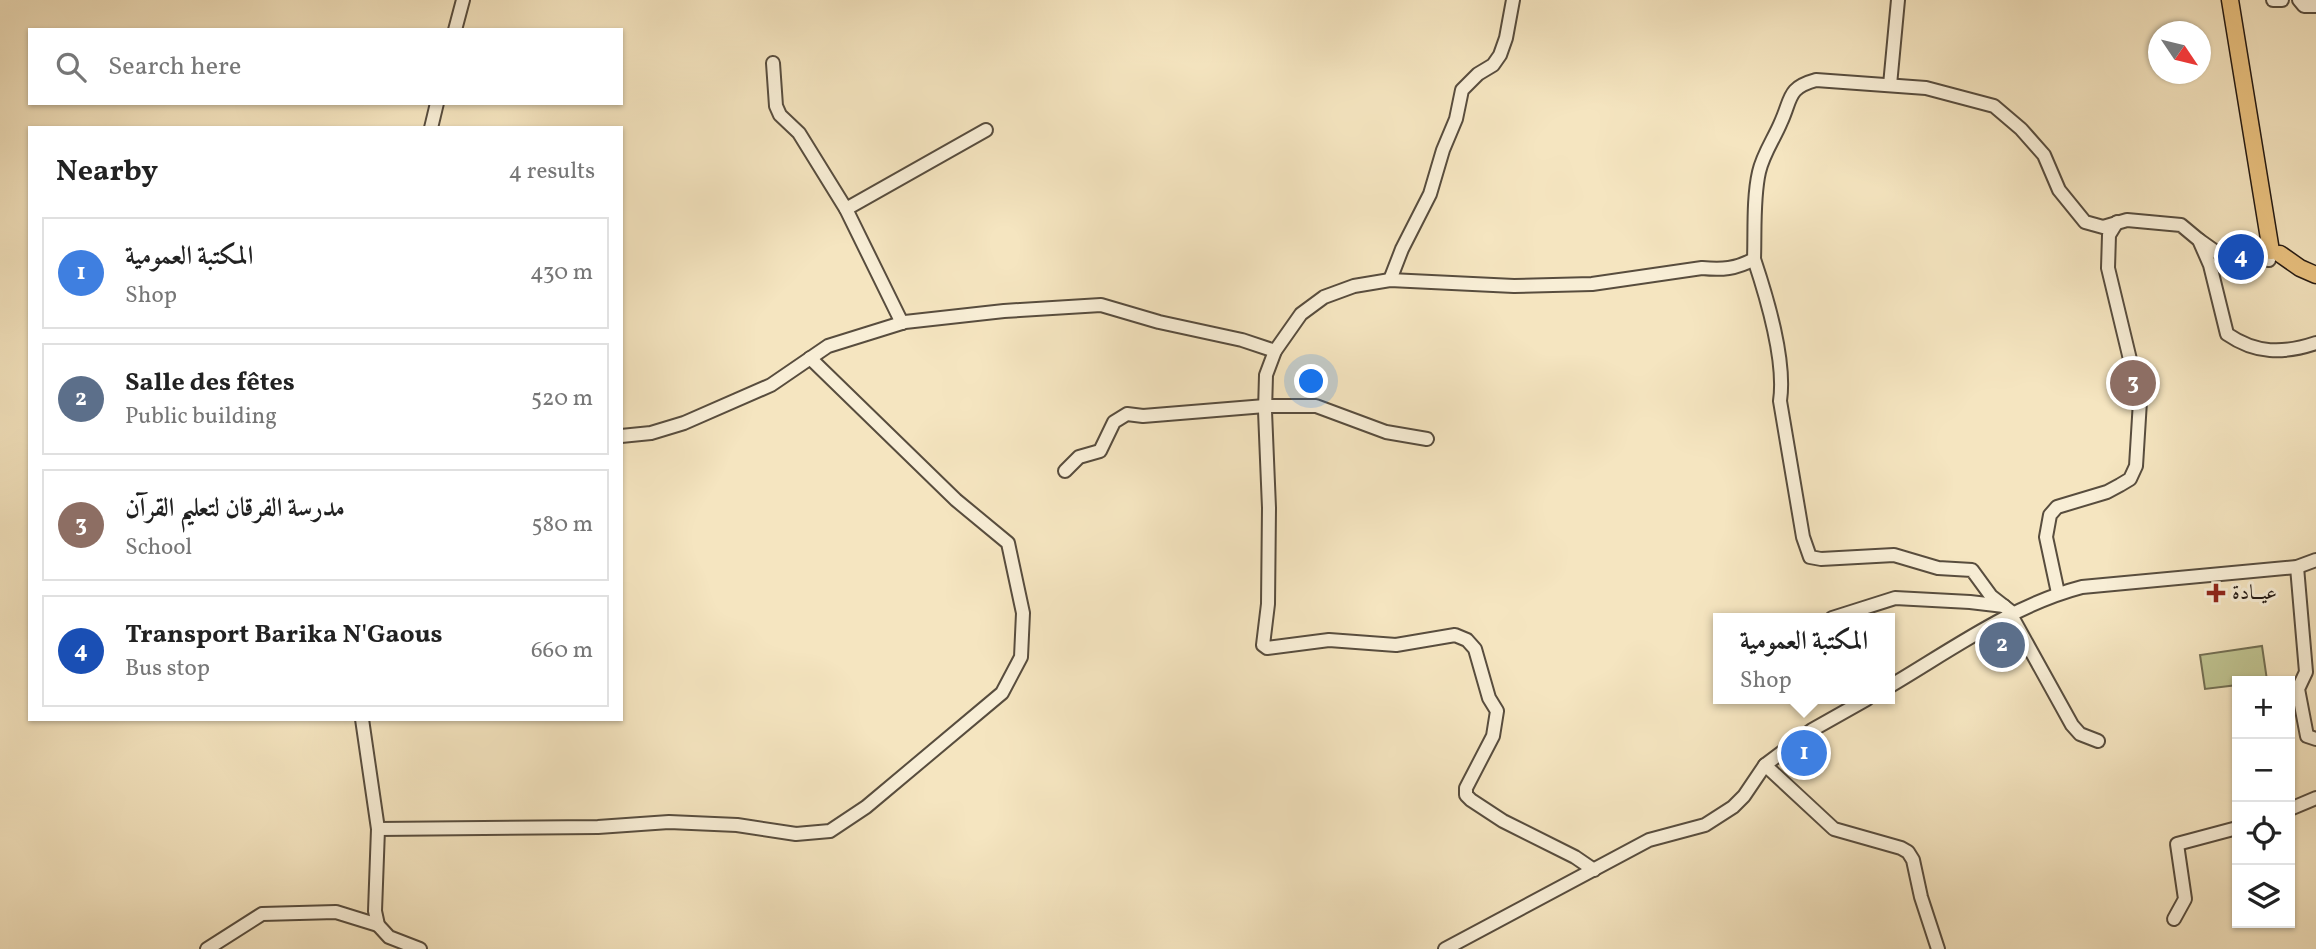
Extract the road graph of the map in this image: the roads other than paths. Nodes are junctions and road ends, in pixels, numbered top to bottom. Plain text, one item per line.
1 (463, 0) edge
2 (1513, 0) edge
3 (1898, 0) edge
4 (2230, 0) edge
5 (2273, 0) edge
6 (2282, 0) edge
7 (2299, 0) edge
8 (2316, 6) edge
9 (456, 28) edge
10 (773, 63) dead end
11 (1890, 85) junction
12 (437, 105) edge
13 (431, 126) edge
14 (986, 130) dead end
15 (846, 209) junction
16 (2085, 222) junction
17 (2117, 222) junction
18 (2199, 240) junction
19 (2108, 252) junction
20 (2216, 252) junction
21 (2273, 256) junction
22 (1754, 259) junction
23 (2210, 265) junction
24 (2316, 275) edge
25 (1390, 280) junction
26 (902, 323) junction
27 (2316, 343) edge
28 (1275, 351) junction
29 (810, 358) junction
30 (1265, 406) junction
31 (623, 436) edge
32 (1427, 439) dead end
33 (1065, 471) dead end
34 (2316, 560) edge
35 (2297, 567) junction
36 (2058, 593) junction
37 (2010, 612) junction
38 (1848, 613) edge
39 (1895, 682) edge
40 (1858, 704) edge
41 (362, 721) edge
42 (2316, 738) edge
43 (2098, 741) dead end
44 (1765, 765) junction
45 (2316, 798) edge
46 (2295, 807) edge
47 (378, 829) junction
48 (2232, 829) edge
49 (1594, 870) junction
50 (2174, 919) dead end
51 (378, 925) junction
52 (207, 949) edge
53 (420, 949) edge
54 (1445, 949) edge
55 (1938, 949) edge

1 - 9 street
2 - 25 street
3 - 11 street
4 - 21 main road
5 - 6 street
7 - 8 street
10 - 15 street
11 - 16 street
11 - 22 street
12 - 13 street
14 - 15 street
15 - 26 street
16 - 17 street
16 - 19 street
17 - 18 street
17 - 19 street
18 - 20 street
18 - 23 street
19 - 36 street
20 - 21 street
20 - 23 street
21 - 24 main road
22 - 25 street
22 - 37 street
23 - 27 street
25 - 28 street
26 - 28 street
26 - 29 street
28 - 30 street
29 - 31 street
29 - 47 street
30 - 32 street
30 - 33 street
30 - 49 street
34 - 35 street
35 - 36 street
35 - 42 street
36 - 37 street
37 - 38 street
37 - 39 street
37 - 43 street
40 - 44 street
41 - 47 street
44 - 49 street
44 - 55 street
45 - 46 street
47 - 51 street
48 - 50 street
49 - 54 street
51 - 52 street
51 - 53 street

